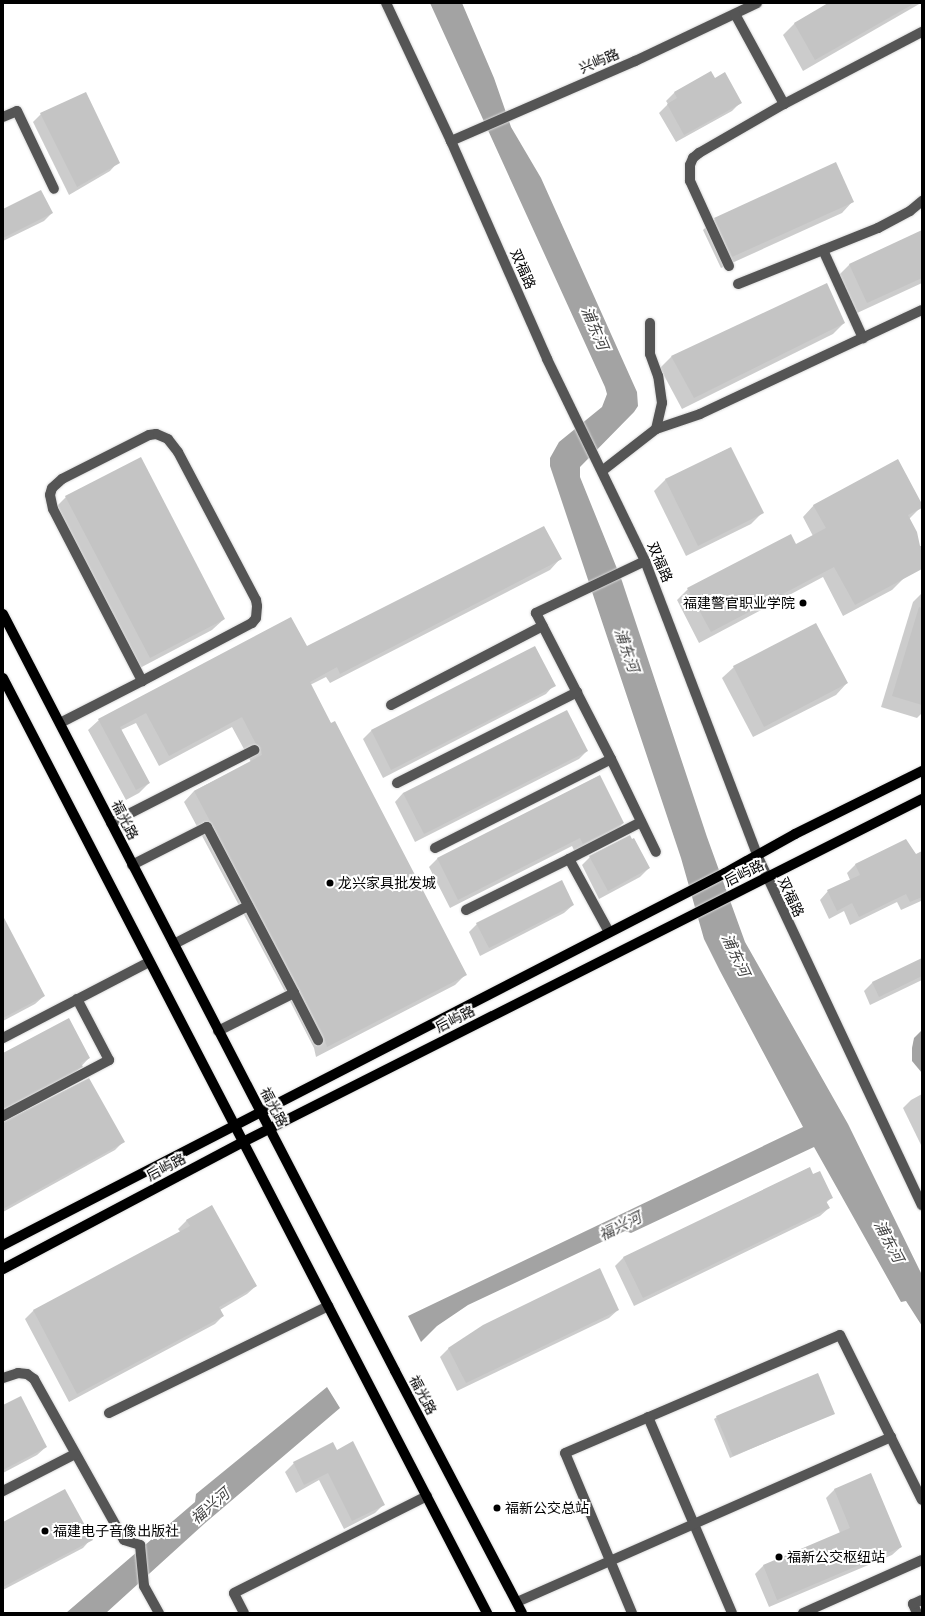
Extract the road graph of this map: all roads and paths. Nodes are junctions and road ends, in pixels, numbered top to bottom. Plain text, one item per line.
1 (386, 3) edge
2 (757, 3) edge
3 (735, 14) junction
4 (922, 32) edge
5 (784, 104) junction
6 (3, 117) edge
7 (451, 141) junction
8 (54, 189) dead end
9 (922, 201) edge
10 (823, 250) junction
11 (729, 266) dead end
12 (738, 284) dead end
13 (922, 310) edge
14 (650, 323) dead end
15 (863, 338) junction
16 (656, 429) junction
17 (602, 471) junction
18 (645, 561) junction
19 (3, 614) edge
20 (543, 626) junction
21 (3, 678) edge
22 (142, 681) junction
23 (577, 692) junction
24 (391, 705) dead end
25 (60, 723) junction
26 (254, 750) dead end
27 (611, 759) junction
28 (922, 771) edge
29 (397, 783) dead end
30 (922, 799) edge
31 (641, 822) junction
32 (110, 823) junction
33 (435, 848) dead end
34 (656, 852) dead end
35 (757, 855) junction
36 (569, 859) junction
37 (132, 865) junction
38 (766, 877) junction
39 (248, 906) junction
40 (466, 910) dead end
41 (609, 932) junction
42 (174, 944) junction
43 (149, 962) junction
44 (294, 993) junction
45 (77, 999) junction
46 (218, 1030) junction
47 (3, 1038) edge
48 (318, 1040) dead end
49 (260, 1112) junction
50 (3, 1116) edge
51 (234, 1125) junction
52 (270, 1129) junction
53 (243, 1142) junction
54 (922, 1205) edge
55 (3, 1245) edge
56 (3, 1269) edge
57 (328, 1306) junction
58 (3, 1378) edge
59 (109, 1413) dead end
60 (648, 1417) junction
61 (891, 1438) junction
62 (75, 1454) junction
63 (3, 1492) edge
64 (428, 1496) junction
65 (922, 1500) edge
66 (694, 1524) junction
67 (922, 1560) edge
68 (610, 1561) junction
69 (922, 1600) edge
70 (517, 1602) junction
71 (159, 1613) edge
72 (244, 1613) edge
73 (487, 1613) edge
74 (522, 1613) edge
75 (632, 1613) edge
76 (732, 1613) edge
77 (804, 1613) edge
78 (917, 1613) edge

1 - 7 street, 双福路
2 - 3 street, 兴屿路
3 - 5 street
3 - 7 street, 兴屿路
4 - 5 street
5 - 11 street
6 - 8 street
7 - 17 street, 双福路
9 - 10 street
10 - 12 street
10 - 15 street
13 - 15 street
14 - 16 street
15 - 16 street
16 - 17 street
17 - 18 street, 双福路
18 - 20 street
18 - 35 street, 双福路
19 - 25 main road, 福光路
20 - 23 street
20 - 24 street
21 - 43 main road
22 - 22 street
22 - 25 street
23 - 27 street
23 - 29 street
25 - 32 main road, 福光路
26 - 32 street
27 - 31 street
27 - 33 street
28 - 35 main road, 后屿路
30 - 38 main road, 后屿路
31 - 34 street
31 - 36 street
32 - 37 main road, 福光路
35 - 38 street, 双福路
35 - 41 main road, 后屿路
36 - 40 street
36 - 41 street
37 - 39 street
37 - 42 main road, 福光路
38 - 52 main road, 后屿路
38 - 54 street, 双福路
39 - 42 street
39 - 44 street
41 - 49 main road, 后屿路
42 - 46 main road, 福光路
43 - 45 street
43 - 51 main road
44 - 46 street
44 - 48 street
45 - 47 street
45 - 50 street
46 - 49 main road, 福光路
49 - 51 main road, 后屿路
49 - 52 main road, 福光路
51 - 53 main road
51 - 55 main road, 后屿路
52 - 53 main road, 后屿路
52 - 70 main road, 福光路
53 - 56 main road, 后屿路
53 - 57 main road
57 - 59 street
57 - 64 main road
58 - 62 street
60 - 61 street
60 - 66 street
60 - 68 street
61 - 65 street
61 - 66 street
62 - 63 street
62 - 71 street
64 - 72 street
64 - 73 main road
66 - 68 street
66 - 76 street
67 - 77 street
68 - 70 street
68 - 75 street
69 - 78 street
70 - 74 main road, 福光路

